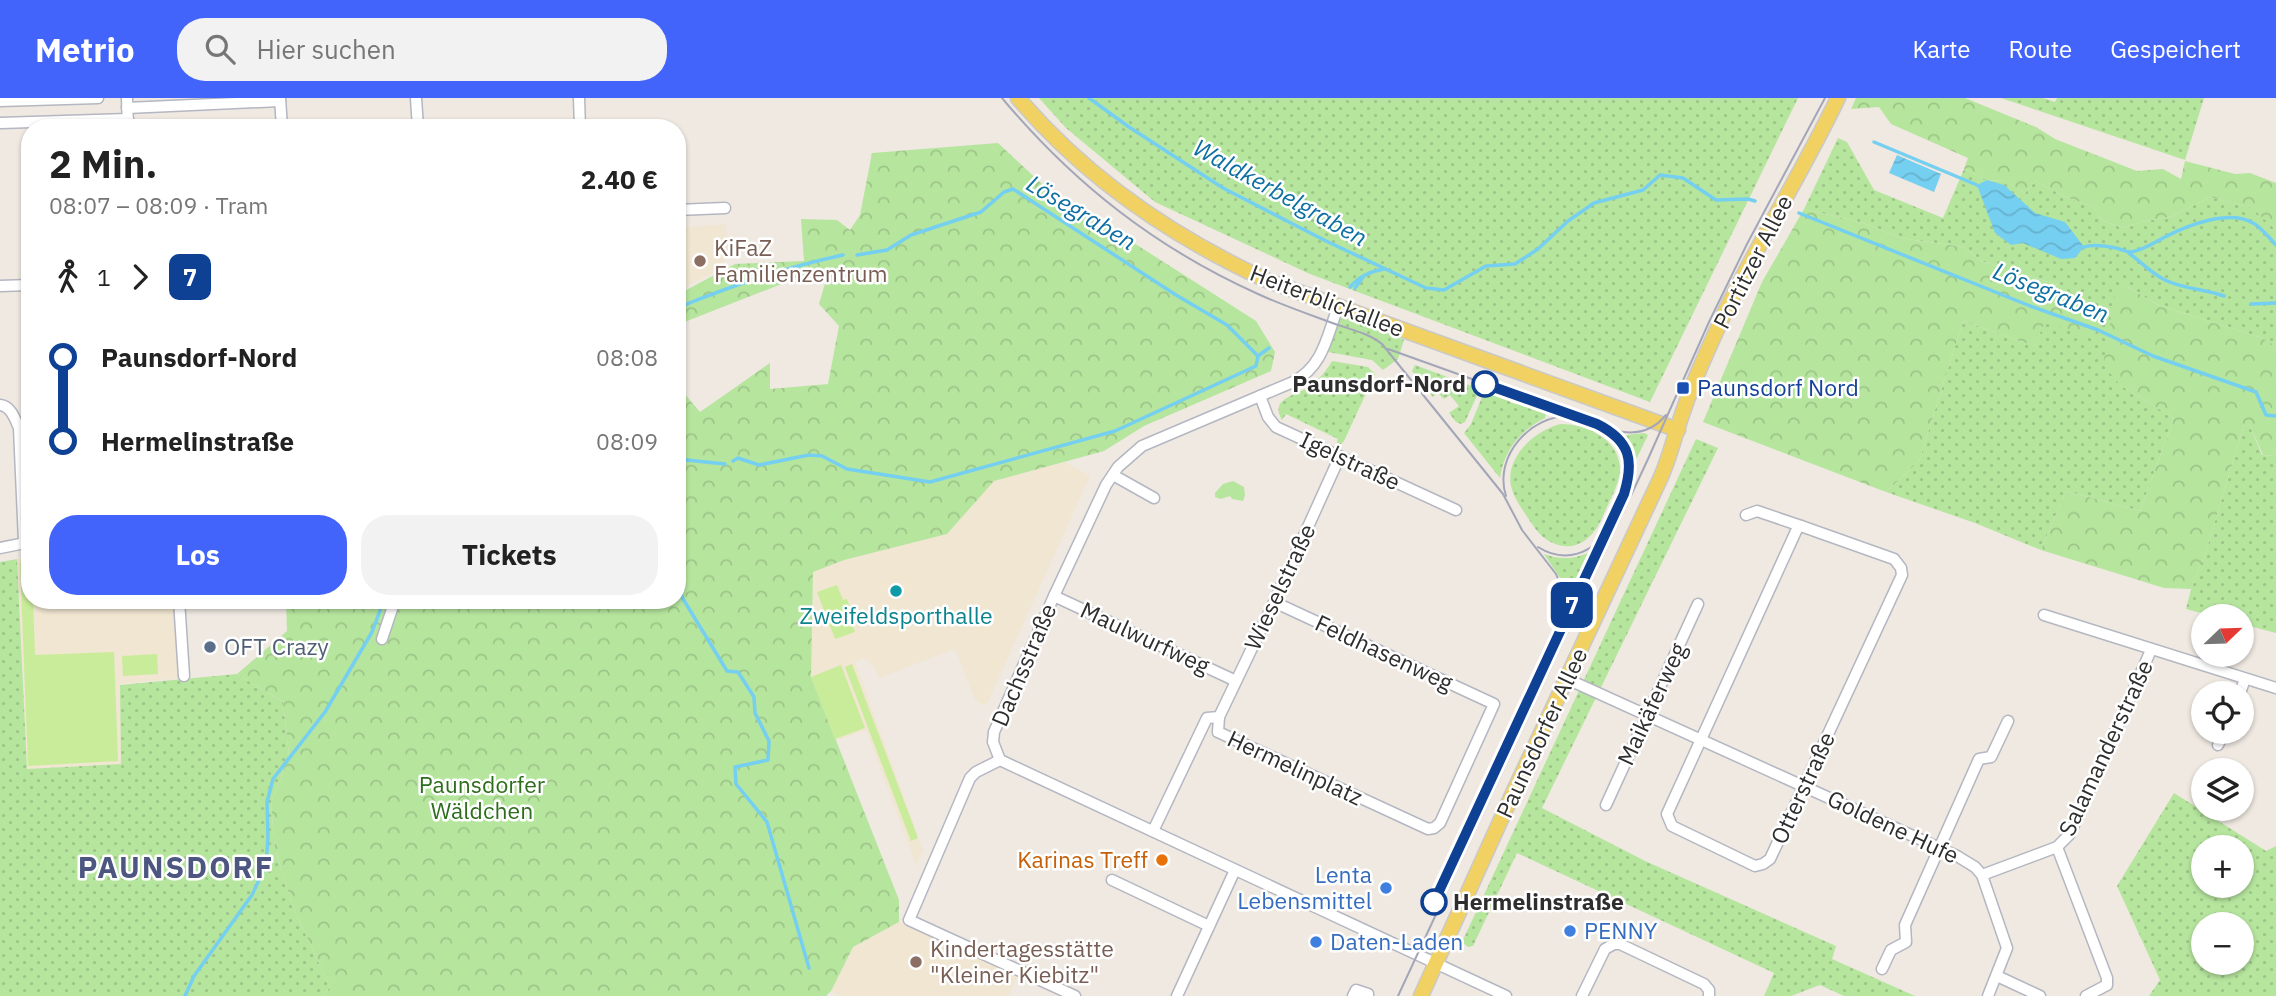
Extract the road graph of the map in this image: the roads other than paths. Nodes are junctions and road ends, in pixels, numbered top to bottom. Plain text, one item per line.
1 (98, 98) edge
2 (416, 98) edge
3 (579, 98) edge
4 (1018, 98) edge
5 (1838, 98) edge
6 (280, 99) edge
7 (0, 100) edge
8 (128, 113) edge
9 (58, 119) edge
10 (281, 119) edge
11 (417, 119) edge
12 (580, 119) edge
13 (21, 122) edge
14 (0, 124) edge
15 (725, 208) dead end
16 (686, 210) edge
17 (21, 285) edge
18 (0, 286) edge
19 (1338, 307) junction
20 (1259, 396) junction
21 (0, 405) edge
22 (1678, 430) junction
23 (21, 456) edge
24 (1340, 456) junction
25 (1113, 475) junction
26 (1154, 498) dead end
27 (1456, 510) dead end
28 (1746, 514) dead end
29 (1801, 526) junction
30 (21, 543) edge
31 (0, 548) edge
32 (1054, 596) junction
33 (1274, 602) junction
34 (1698, 604) dead end
35 (180, 609) edge
36 (392, 609) edge
37 (2044, 615) dead end
38 (382, 639) dead end
39 (2151, 650) junction
40 (184, 676) dead end
41 (1567, 679) junction
42 (2245, 679) joint
43 (1236, 681) junction
44 (2276, 688) edge
45 (1647, 714) junction
46 (1219, 717) junction
47 (2008, 721) dead end
48 (1702, 740) junction
49 (1000, 760) junction
50 (1804, 786) junction
51 (1606, 805) dead end
52 (1434, 828) joint
53 (1153, 831) junction
54 (2057, 847) junction
55 (1939, 848) junction
56 (1235, 870) junction
57 (1982, 875) junction
58 (1112, 880) dead end
59 (1209, 926) junction
60 (1435, 963) junction
61 (1882, 969) dead end
62 (1997, 976) junction
63 (1075, 996) edge
64 (1177, 996) edge
65 (1353, 996) edge
66 (1368, 996) edge
67 (1421, 996) edge
68 (1506, 996) edge
69 (1582, 996) edge
70 (1709, 996) edge
71 (1988, 996) edge
72 (2040, 996) edge
73 (2086, 996) edge

1 - 7 street
2 - 11 street
3 - 12 street
4 - 19 main road, Heiterblickallee
5 - 22 main road, Portitzer Allee
6 - 8 street
6 - 10 street
8 - 9 street
13 - 14 street
15 - 16 street
17 - 18 street
19 - 20 street, Dachsstraße
19 - 22 main road, Heiterblickallee
20 - 24 street, Igelstraße
20 - 25 street, Dachsstraße
21 - 23 street
22 - 41 main road, Paunsdorfer Allee
24 - 27 street, Igelstraße
24 - 33 street, Wieselstraße
25 - 26 street
25 - 32 street, Dachsstraße
28 - 29 street, Otterstraße
29 - 48 street, Otterstraße
29 - 50 street, Otterstraße
30 - 31 street
32 - 43 street, Maulwurfweg
32 - 49 street, Dachsstraße
33 - 43 street, Wieselstraße
33 - 52 street, Feldhasenweg
34 - 45 street, Maikäferweg
35 - 40 street
36 - 38 street
37 - 39 street, Salamanderstraße
39 - 42 street, Salamanderstraße
39 - 54 street, Salamanderstraße
41 - 45 street, Goldene Hufe
41 - 60 main road, Paunsdorfer Allee
42 - 44 street, Salamanderstraße
43 - 46 street, Wieselstraße
45 - 48 street, Goldene Hufe
45 - 51 street, Maikäferweg
46 - 52 street, Hermelinplatz
46 - 53 street, Hermelinplatz
47 - 55 street
48 - 50 street, Goldene Hufe
48 - 50 street, Otterstraße
49 - 53 street
49 - 63 street, Dachsstraße
50 - 55 street, Goldene Hufe
53 - 56 street
54 - 57 street, Salamanderstraße
54 - 73 street
55 - 57 street, Goldene Hufe
55 - 61 street
56 - 59 street
56 - 60 street
57 - 62 street, Goldene Hufe
58 - 59 street
59 - 64 street
60 - 67 main road, Paunsdorfer Allee
60 - 68 street
62 - 71 street, Goldene Hufe
62 - 72 street
65 - 66 street
69 - 70 street

